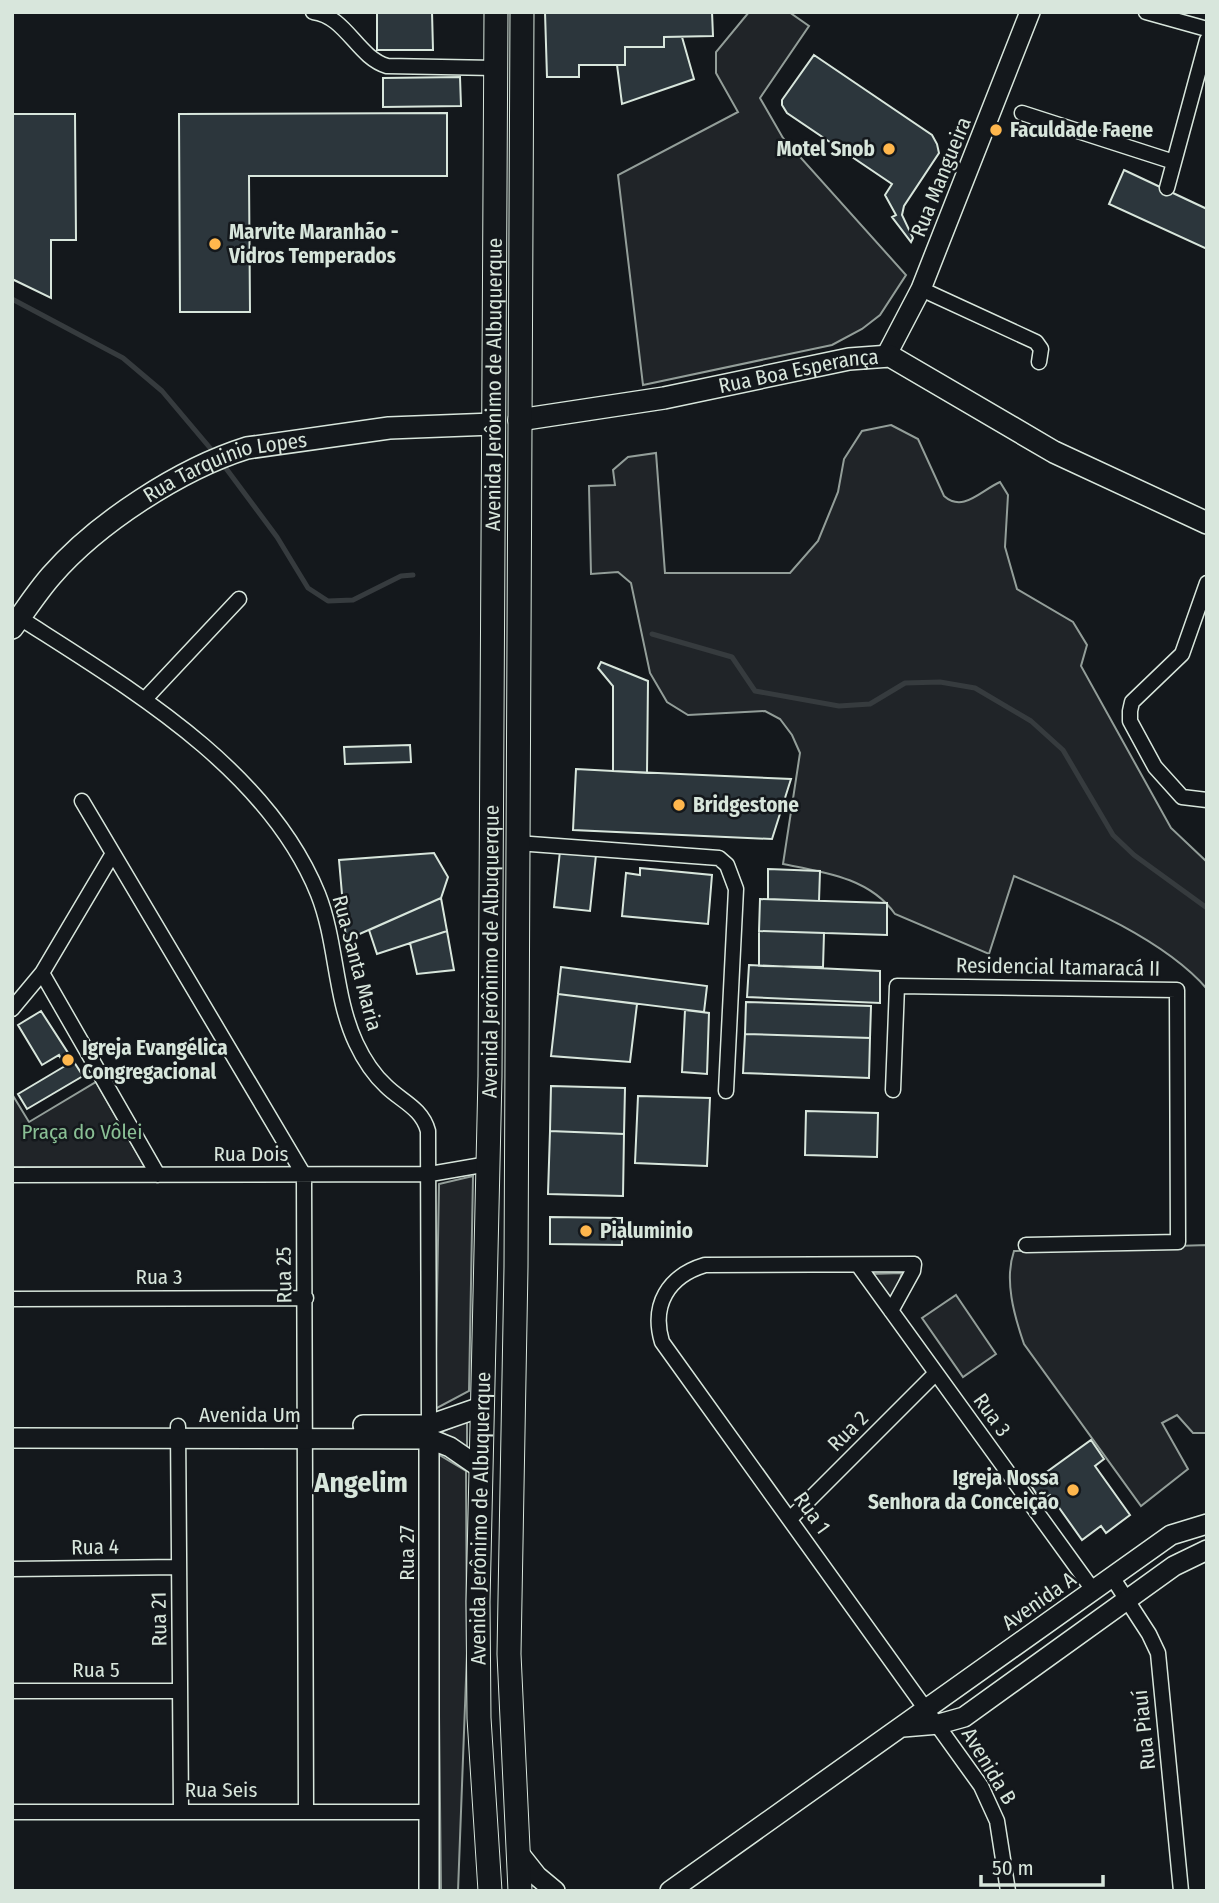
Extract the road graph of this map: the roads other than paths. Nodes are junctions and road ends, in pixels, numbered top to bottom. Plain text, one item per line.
1 (313, 12) edge
2 (496, 12) edge
3 (522, 12) edge
4 (1030, 12) edge
5 (1146, 12) edge
6 (1207, 29) edge
7 (1207, 40) edge
8 (495, 68) junction
9 (1022, 113) dead end
10 (1174, 162) junction
11 (1167, 187) dead end
12 (921, 289) junction
13 (886, 356) junction
14 (1039, 362) dead end
15 (519, 420) junction
16 (494, 424) junction
17 (1207, 523) edge
18 (1207, 583) edge
19 (239, 599) dead end
20 (16, 623) edge
21 (145, 699) junction
22 (1207, 800) edge
23 (82, 801) dead end
24 (517, 843) junction
25 (112, 855) junction
26 (42, 973) junction
27 (12, 1009) edge
28 (893, 1090) dead end
29 (726, 1091) dead end
30 (488, 1164) junction
31 (430, 1174) junction
32 (12, 1175) edge
33 (158, 1175) junction
34 (304, 1175) junction
35 (1026, 1245) dead end
36 (858, 1265) junction
37 (306, 1298) junction
38 (12, 1299) edge
39 (891, 1311) junction
40 (936, 1373) junction
41 (481, 1407) junction
42 (12, 1426) edge
43 (178, 1432) junction
44 (306, 1432) junction
45 (430, 1432) junction
46 (12, 1438) edge
47 (480, 1467) junction
48 (790, 1519) junction
49 (1207, 1524) edge
50 (1207, 1550) edge
51 (179, 1567) junction
52 (12, 1569) edge
53 (1112, 1577) junction
54 (1093, 1590) junction
55 (1127, 1600) junction
56 (509, 1654) junction
57 (12, 1690) edge
58 (180, 1691) junction
59 (933, 1716) junction
60 (181, 1811) junction
61 (306, 1811) junction
62 (12, 1812) edge
63 (429, 1812) junction
64 (518, 1852) junction
65 (429, 1891) edge
66 (490, 1891) edge
67 (520, 1891) edge
68 (555, 1891) edge
69 (670, 1891) edge
70 (1009, 1891) edge
71 (1181, 1891) edge

1 - 8 street
2 - 8 main road, Avenida Jerônimo de Albuquerque
3 - 15 main road, Avenida Jerônimo de Albuquerque
4 - 12 street, Rua Mangueira
5 - 6 street
7 - 10 street
8 - 16 main road, Avenida Jerônimo de Albuquerque
9 - 10 street
10 - 11 street
12 - 13 street, Rua Mangueira
12 - 14 street
13 - 15 main road, Rua Boa Esperança
13 - 17 main road, Rua Boa Esperança
15 - 24 main road, Avenida Jerônimo de Albuquerque
16 - 20 main road, Rua Tarquinio Lopes
16 - 30 main road, Avenida Jerônimo de Albuquerque
18 - 22 street
19 - 21 street
20 - 21 street, Rua Santa Maria
21 - 31 street, Rua Santa Maria
23 - 25 street
24 - 29 street
24 - 56 main road, Avenida Jerônimo de Albuquerque
25 - 26 street
25 - 34 street
26 - 27 street
26 - 33 street
28 - 35 street, Residencial Itamaracá II
30 - 31 street, Rua Dois
30 - 41 main road, Avenida Jerônimo de Albuquerque
31 - 34 street, Rua Dois
31 - 45 street, Rua 27
32 - 33 street, Rua Dois
33 - 34 street, Rua Dois
34 - 37 street, Rua 25
36 - 39 street, Rua 3
36 - 39 street
36 - 48 street, Rua 1
37 - 38 street, Rua 3
37 - 44 street, Rua 25
39 - 40 street, Rua 3
40 - 48 street, Rua 2
40 - 54 street, Rua 3
41 - 45 street, Avenida Um
41 - 47 main road, Avenida Jerônimo de Albuquerque
41 - 56 main road
42 - 43 street, Avenida Um
43 - 44 street, Avenida Um
43 - 46 street, Avenida Um
43 - 51 street, Rua 21
44 - 45 street, Avenida Um
44 - 61 street, Rua 25
45 - 47 street, Avenida Um
45 - 63 street, Rua 27
47 - 66 main road, Avenida Jerônimo de Albuquerque
48 - 59 street, Rua 1
49 - 53 street, Avenida A
50 - 55 street, Avenida A
51 - 52 street, Rua 4
51 - 58 street, Rua 21
53 - 54 street, Avenida A
53 - 55 street, Rua Piauí
54 - 59 street, Avenida A
55 - 59 street, Avenida A
55 - 71 street, Rua Piauí
56 - 64 main road, Avenida Jerônimo de Albuquerque
57 - 58 street, Rua 5
58 - 60 street, Rua 21
59 - 69 street, Avenida A
59 - 70 street, Avenida B
60 - 61 street, Rua Seis
60 - 62 street, Rua Seis
61 - 63 street, Rua Seis
63 - 65 street, Rua 27
64 - 67 main road, Avenida Jerônimo de Albuquerque
64 - 68 street

